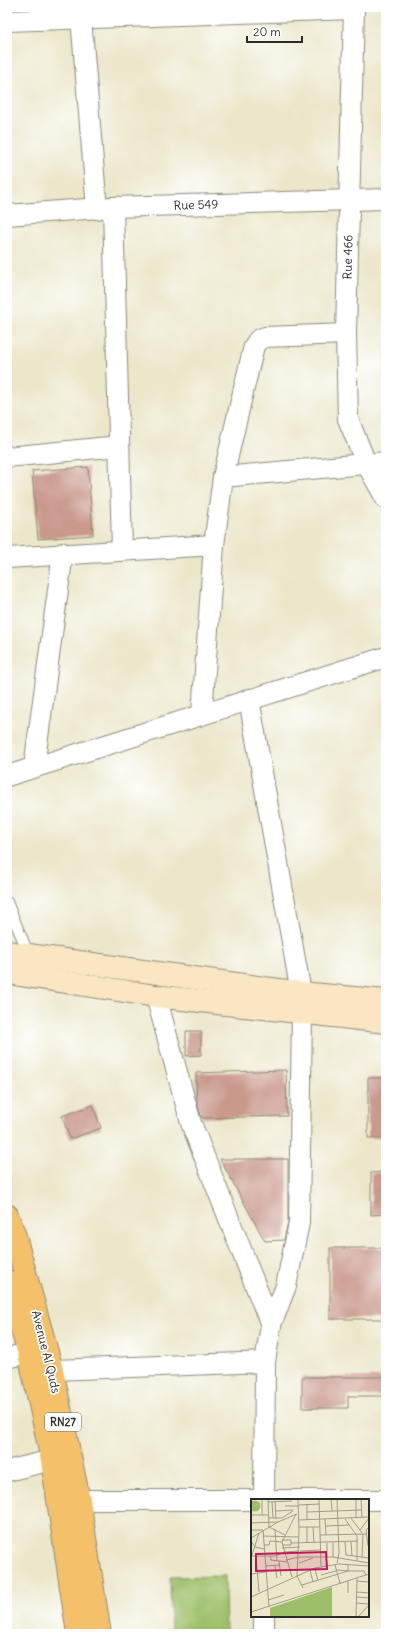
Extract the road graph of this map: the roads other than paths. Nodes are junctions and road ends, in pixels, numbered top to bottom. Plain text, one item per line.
1 (354, 8) edge
2 (73, 14) edge
3 (7, 21) edge
4 (386, 199) edge
5 (349, 200) junction
6 (105, 208) junction
7 (7, 215) edge
8 (346, 334) junction
9 (119, 446) junction
10 (7, 457) edge
11 (386, 462) edge
12 (366, 463) junction
13 (223, 477) junction
14 (386, 499) edge
15 (214, 545) junction
16 (122, 550) junction
17 (63, 554) junction
18 (7, 558) edge
19 (386, 657) edge
20 (249, 699) junction
21 (202, 714) junction
22 (34, 767) junction
23 (7, 776) edge
24 (7, 902) edge
25 (7, 952) edge
26 (30, 957) junction
27 (7, 974) edge
28 (39, 979) junction
29 (156, 996) junction
30 (386, 1001) edge
31 (302, 1003) junction
32 (386, 1022) edge
33 (7, 1215) edge
34 (7, 1281) edge
35 (271, 1325) junction
36 (29, 1353) junction
37 (7, 1358) edge
38 (264, 1362) junction
39 (52, 1370) junction
40 (52, 1460) junction
41 (7, 1471) edge
42 (264, 1499) edge
43 (79, 1500) junction
44 (251, 1500) edge
45 (369, 1500) edge
46 (386, 1500) edge
47 (264, 1617) edge
48 (78, 1634) edge
49 (100, 1634) edge
50 (264, 1634) edge

1 - 2 street
1 - 5 street, Rue 466
2 - 3 street
2 - 6 street
4 - 5 street, Rue 549
5 - 6 street, Rue 549
5 - 8 street, Rue 466
6 - 7 street, Rue 549
6 - 9 street
8 - 12 street, Rue 466
8 - 13 street
9 - 10 street
9 - 16 street
11 - 12 street
12 - 13 street
12 - 14 street, Rue 466
13 - 15 street
15 - 16 street
15 - 21 street
16 - 17 street
17 - 18 street
17 - 22 street
19 - 20 street
20 - 21 street
20 - 31 street
21 - 22 street
22 - 23 street
24 - 26 lane
25 - 26 main road
26 - 28 lane
26 - 31 main road
27 - 28 main road
28 - 29 main road
29 - 31 main road
29 - 35 street
30 - 31 main road
31 - 32 main road
31 - 35 street
33 - 39 main road, Avenue Al Quds / RN27
34 - 36 main road, Avenue Al Quds / RN27
35 - 38 street
36 - 37 street
36 - 40 main road, Avenue Al Quds / RN27
38 - 39 street
38 - 42 street
39 - 43 main road, Avenue Al Quds / RN27
40 - 41 street
40 - 48 main road, Avenue Al Quds / RN27
43 - 44 street
43 - 49 main road, Avenue Al Quds / RN27
45 - 46 street
47 - 50 street

